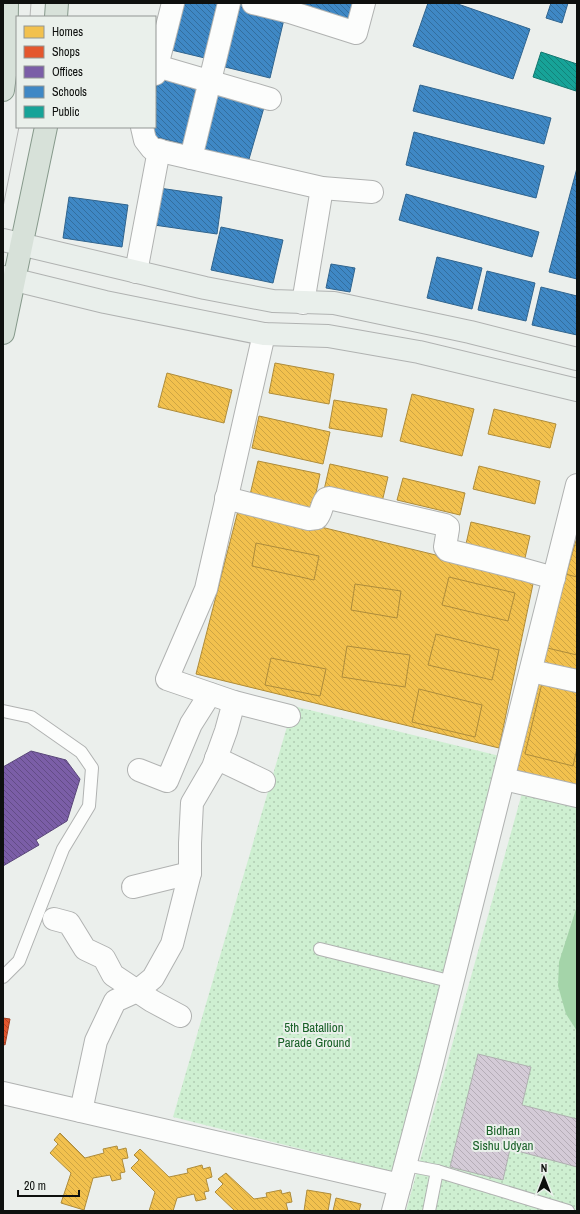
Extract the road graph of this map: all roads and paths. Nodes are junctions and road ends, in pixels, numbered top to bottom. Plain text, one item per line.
1 (7, 3) edge
2 (56, 3) edge
3 (173, 3) edge
4 (229, 3) edge
5 (253, 3) edge
6 (364, 3) edge
7 (291, 8) edge
8 (56, 16) edge
9 (156, 70) edge
10 (210, 82) junction
11 (3, 90) edge
12 (270, 99) dead end
13 (46, 128) edge
14 (142, 128) edge
15 (159, 150) junction
16 (192, 158) junction
17 (322, 188) junction
18 (372, 192) dead end
19 (13, 242) edge
20 (136, 272) junction
21 (9, 278) edge
22 (303, 303) junction
23 (3, 334) edge
24 (264, 334) junction
25 (577, 359) edge
26 (577, 390) edge
27 (577, 485) edge
28 (226, 498) junction
29 (554, 578) junction
30 (531, 671) junction
31 (577, 681) edge
32 (210, 694) junction
33 (234, 702) junction
34 (3, 711) edge
35 (289, 716) dead end
36 (216, 758) junction
37 (138, 770) dead end
38 (504, 779) junction
39 (264, 781) dead end
40 (577, 796) edge
41 (190, 873) junction
42 (133, 887) dead end
43 (54, 919) dead end
44 (320, 949) dead end
45 (3, 977) edge
46 (453, 982) junction
47 (137, 991) junction
48 (180, 1016) dead end
49 (3, 1093) edge
50 (82, 1111) junction
51 (437, 1171) junction
52 (403, 1175) junction
53 (393, 1211) edge
54 (429, 1211) edge
55 (568, 1211) edge

1 - 11 main road
2 - 8 main road
3 - 9 street
4 - 10 street
5 - 7 street
6 - 7 street
9 - 10 street
10 - 12 street
10 - 16 street
13 - 19 main road
14 - 15 street
15 - 16 street
15 - 20 street
16 - 17 street
17 - 18 street
17 - 22 street
19 - 20 main road
19 - 21 main road
20 - 22 main road
21 - 23 main road
21 - 24 main road
22 - 25 main road
24 - 26 main road
24 - 28 street
27 - 29 street
28 - 29 street
28 - 32 street
29 - 30 street
30 - 31 street
30 - 38 street
32 - 33 street
32 - 37 street
33 - 35 street
33 - 36 street
34 - 45 lane
36 - 39 street
36 - 41 street
38 - 40 street
38 - 46 street
41 - 42 street
41 - 47 street
43 - 47 street
44 - 46 lane
46 - 52 street
47 - 48 street
47 - 50 street
49 - 50 street
50 - 52 street
51 - 52 lane
51 - 54 lane
51 - 55 lane
52 - 53 street

